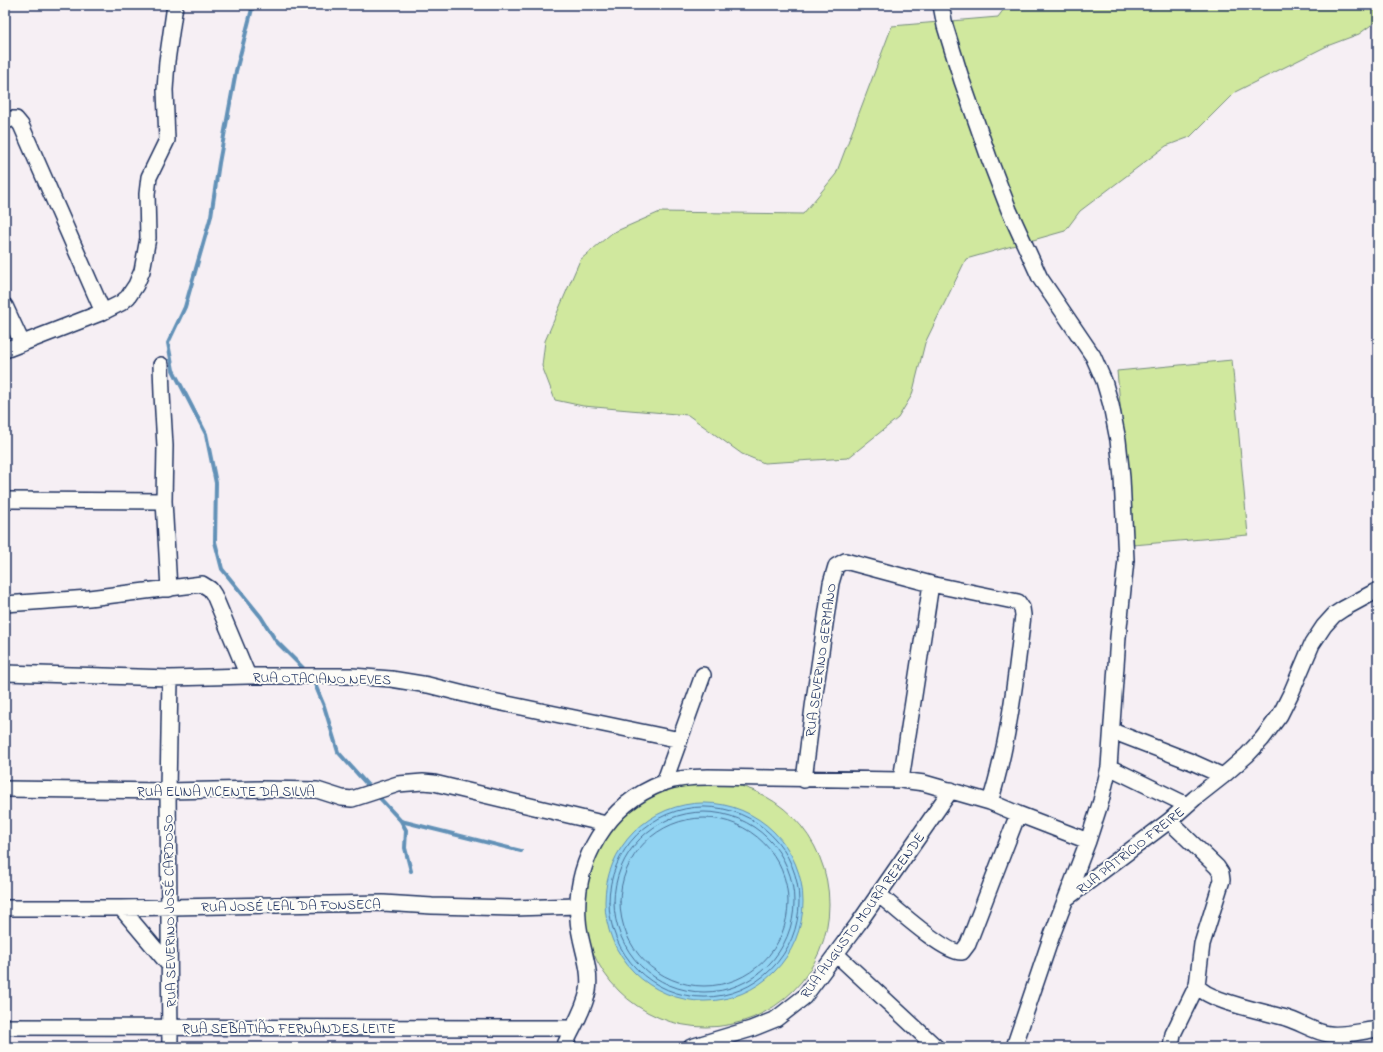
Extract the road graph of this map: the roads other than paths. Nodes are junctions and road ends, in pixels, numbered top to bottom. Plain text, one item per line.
1 (175, 5) edge
2 (941, 5) edge
3 (5, 122) edge
4 (5, 306) edge
5 (103, 312) junction
6 (22, 343) junction
7 (5, 350) edge
8 (161, 365) dead end
9 (8, 500) dead end
10 (164, 501) junction
11 (931, 584) junction
12 (169, 589) junction
13 (1378, 590) edge
14 (5, 604) edge
15 (5, 673) edge
16 (703, 674) dead end
17 (248, 676) junction
18 (170, 678) junction
19 (1112, 730) junction
20 (680, 740) junction
21 (1109, 767) junction
22 (1223, 776) junction
23 (804, 780) junction
24 (901, 780) junction
25 (664, 783) junction
26 (5, 789) edge
27 (951, 790) junction
28 (168, 791) junction
29 (990, 802) junction
30 (1187, 805) junction
31 (1018, 814) junction
32 (1169, 821) junction
33 (606, 824) junction
34 (1088, 841) junction
35 (878, 894) junction
36 (1067, 898) junction
37 (577, 906) junction
38 (168, 907) junction
39 (5, 908) edge
40 (121, 908) junction
41 (836, 954) junction
42 (169, 965) junction
43 (1197, 986) junction
44 (5, 1027) edge
45 (170, 1028) junction
46 (573, 1028) junction
47 (1378, 1029) edge
48 (170, 1047) edge
49 (564, 1047) edge
50 (691, 1047) edge
51 (936, 1047) edge
52 (1014, 1047) edge
53 (1171, 1047) edge

1 - 5 street
2 - 19 street, RUA PATRÍCIO FREIRE
3 - 5 street
4 - 6 street
5 - 6 street
6 - 7 street
8 - 10 street
9 - 10 street
10 - 12 street
11 - 23 street, RUA SEVERINO GERMANO
11 - 24 street
11 - 29 street
12 - 14 street
12 - 17 street
13 - 22 street, RUA PATRÍCIO FREIRE
15 - 18 street, RUA OTACIANO NEVES
16 - 20 street
17 - 18 street, RUA OTACIANO NEVES
17 - 20 street, RUA OTACIANO NEVES
18 - 28 street, RUA SEVERINO JOSÉ CARDOSO
19 - 21 street, RUA PATRÍCIO FREIRE
19 - 22 street
20 - 25 street
21 - 30 street, RUA PATRÍCIO FREIRE
21 - 34 street, RUA PATRÍCIO FREIRE
22 - 30 street, RUA PATRÍCIO FREIRE
23 - 24 street
23 - 25 street
24 - 27 street
25 - 33 street
26 - 28 street, RUA ELINA VICENTE DA SILVA
27 - 29 street
27 - 35 street, RUA AUGUSTO MOURA REZENDE
28 - 33 street, RUA ELINA VICENTE DA SILVA
28 - 38 street, RUA SEVERINO JOSÉ CARDOSO
29 - 31 street
30 - 32 street, RUA PATRÍCIO FREIRE
31 - 34 street
31 - 35 street
32 - 36 street, RUA PATRÍCIO FREIRE
32 - 43 street
33 - 37 street
34 - 36 street, RUA PATRÍCIO FREIRE
35 - 41 street, RUA AUGUSTO MOURA REZENDE
36 - 52 street
37 - 38 street, RUA JOSÉ LEAL DA FONSECA
37 - 46 street
38 - 40 street, RUA JOSÉ LEAL DA FONSECA
38 - 42 street, RUA SEVERINO JOSÉ CARDOSO
39 - 40 street, RUA JOSÉ LEAL DA FONSECA
40 - 42 street
41 - 50 street, RUA AUGUSTO MOURA REZENDE
41 - 51 street
42 - 45 street, RUA SEVERINO JOSÉ CARDOSO
43 - 47 street
43 - 53 street
44 - 45 street, RUA SEBATIÃO FERNANDES LEITE
45 - 46 street, RUA SEBATIÃO FERNANDES LEITE
45 - 48 street, RUA SEVERINO JOSÉ CARDOSO
46 - 49 street

